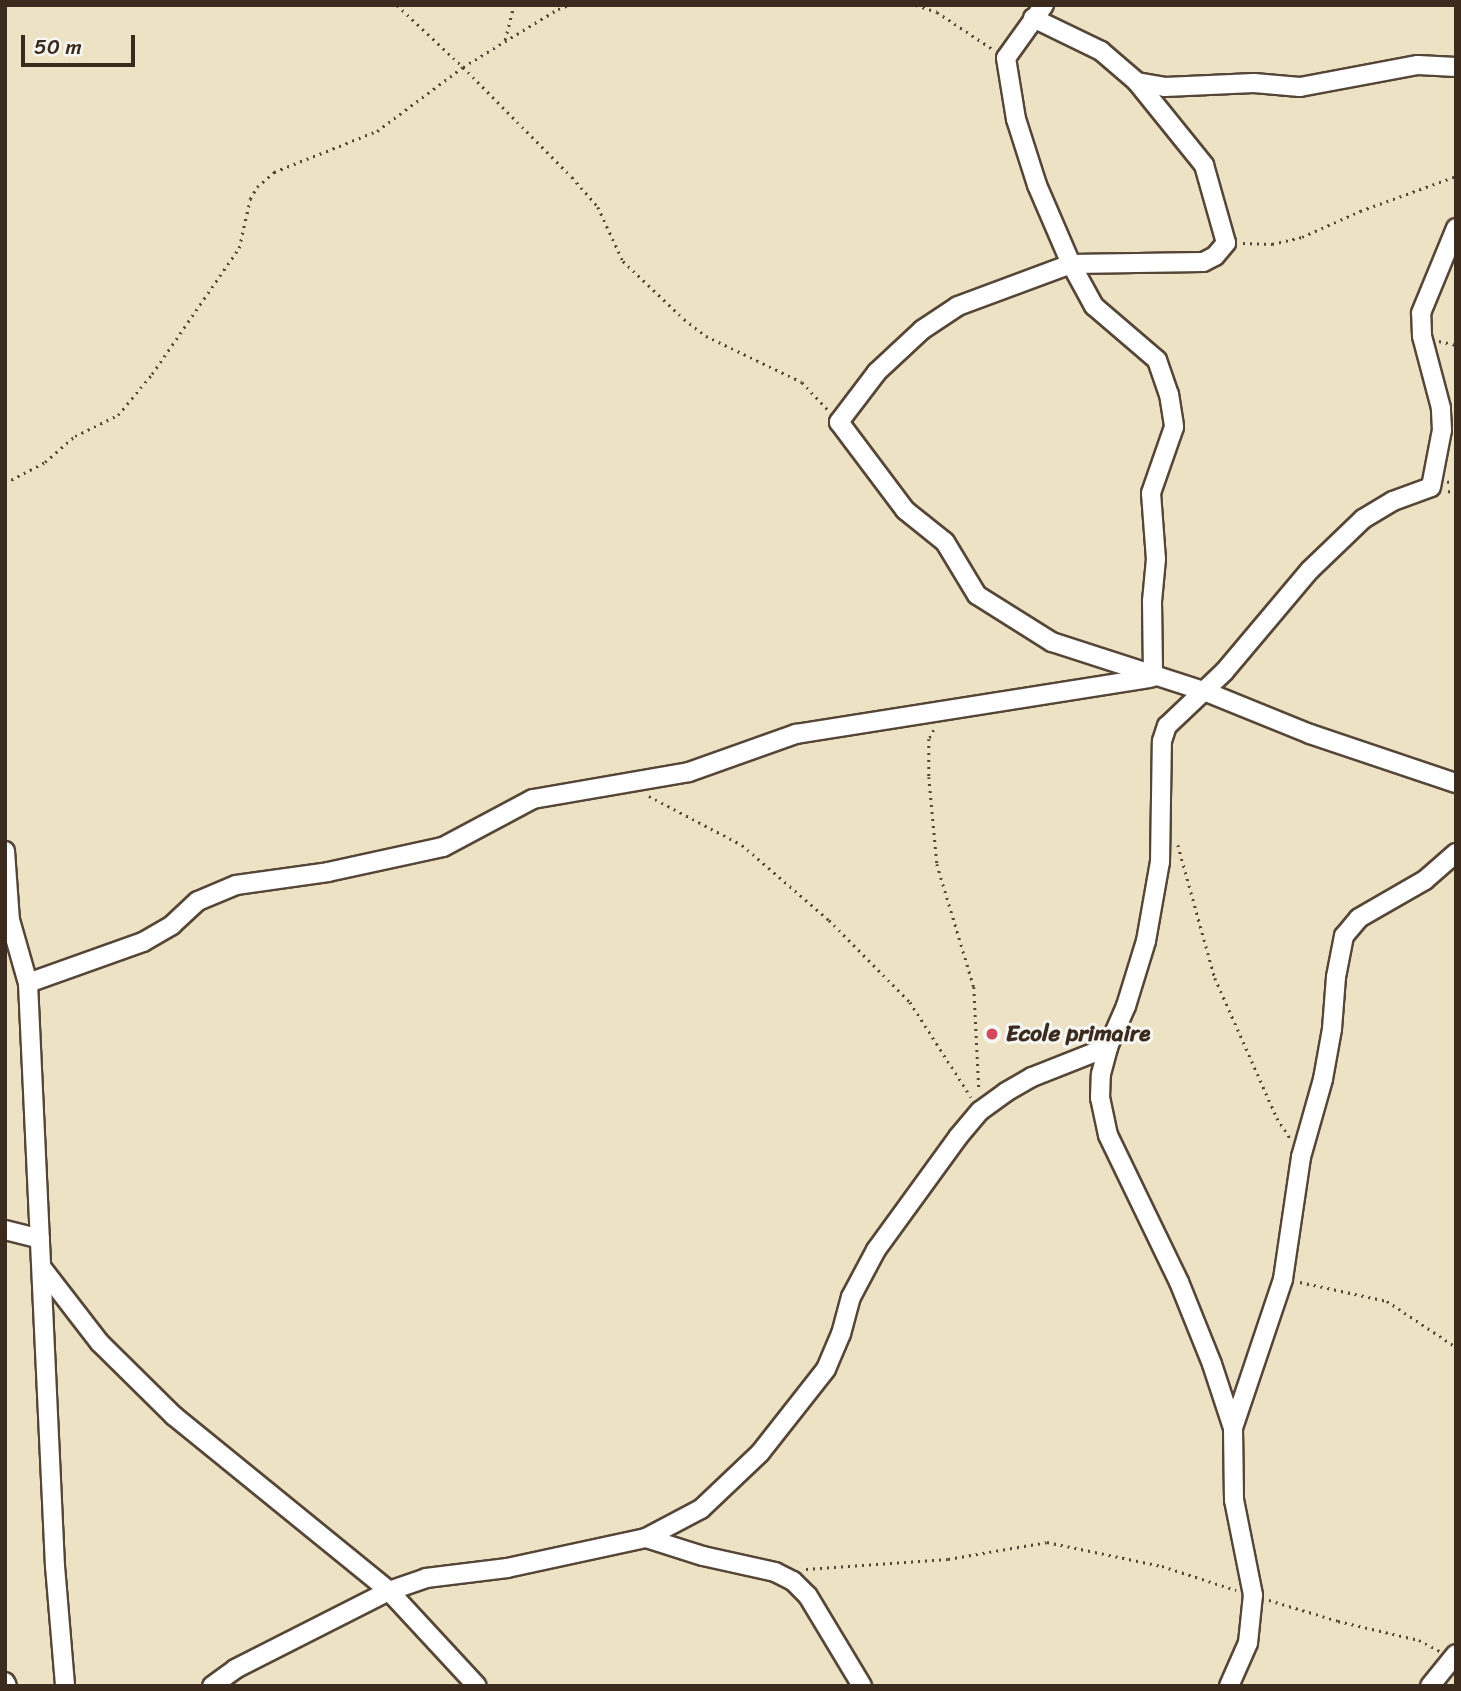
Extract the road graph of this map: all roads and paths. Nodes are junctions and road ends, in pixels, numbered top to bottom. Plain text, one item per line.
1 (397, 5) edge
2 (514, 5) edge
3 (569, 5) edge
4 (916, 5) edge
5 (1039, 11) edge
6 (505, 40) junction
7 (1006, 58) junction
8 (463, 66) junction
9 (1456, 67) edge
10 (1137, 82) junction
11 (1456, 176) edge
12 (1456, 228) edge
13 (1226, 243) junction
14 (1071, 264) junction
15 (839, 422) junction
16 (5, 483) edge
17 (1153, 677) junction
18 (1204, 691) junction
19 (943, 712) junction
20 (1456, 783) edge
21 (648, 796) dead end
22 (1176, 838) dead end
23 (5, 851) edge
24 (1456, 853) edge
25 (7, 923) edge
26 (28, 983) junction
27 (1108, 1047) junction
28 (981, 1111) junction
29 (1301, 1157) junction
30 (5, 1230) edge
31 (40, 1239) junction
32 (42, 1268) junction
33 (1283, 1279) junction
34 (1456, 1347) edge
35 (1233, 1427) junction
36 (646, 1538) junction
37 (802, 1570) dead end
38 (389, 1591) junction
39 (1253, 1595) junction
40 (1455, 1656) edge
41 (238, 1678) edge
42 (65, 1686) edge
43 (212, 1686) edge
44 (477, 1686) edge
45 (862, 1686) edge
46 (1229, 1686) edge
47 (1430, 1686) edge

1 - 8 path
2 - 6 path
3 - 6 path
4 - 7 path
5 - 7 street
5 - 10 street
6 - 8 path
7 - 14 street
8 - 15 path
8 - 16 path
9 - 10 street
10 - 13 street
11 - 13 path
12 - 18 street
13 - 14 street
14 - 15 street
14 - 17 street
15 - 17 street
17 - 18 street
17 - 19 street
18 - 20 street
18 - 27 street
19 - 26 street
19 - 28 path
21 - 28 path
22 - 29 path
23 - 25 street
24 - 29 street
25 - 26 street
26 - 31 street
27 - 28 street
27 - 35 street
28 - 36 street
29 - 33 street
30 - 31 street
31 - 32 street
32 - 38 street
32 - 42 street
33 - 34 path
33 - 35 street
35 - 39 street
36 - 38 street
36 - 45 street
37 - 39 path
38 - 41 street
38 - 44 street
39 - 40 path
39 - 46 street
40 - 47 street
41 - 43 street

